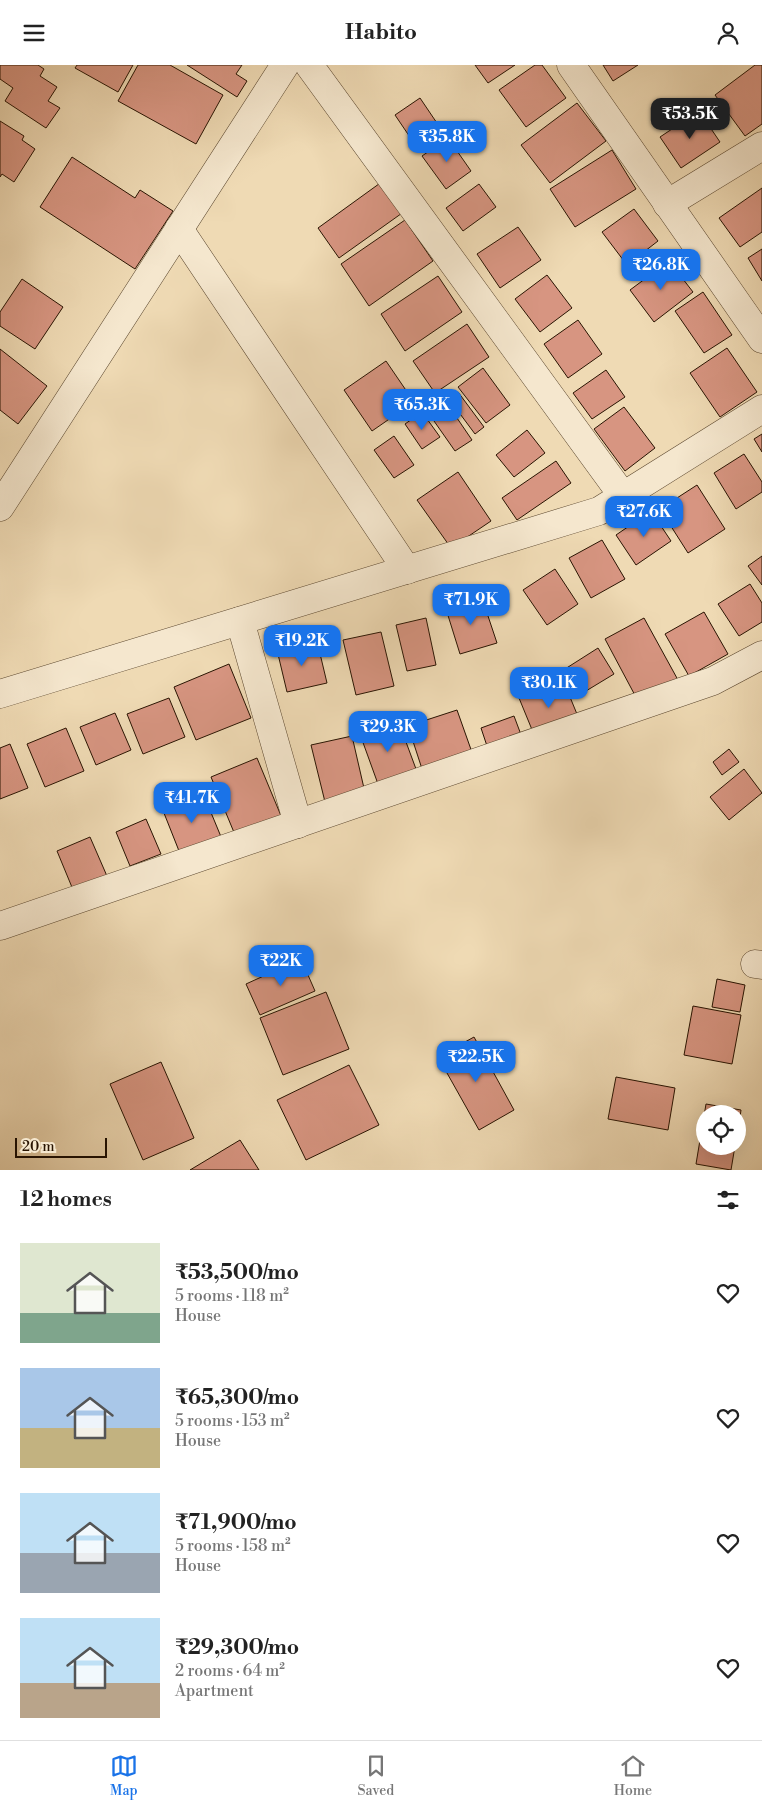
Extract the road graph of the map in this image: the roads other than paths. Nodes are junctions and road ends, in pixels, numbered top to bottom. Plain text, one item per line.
1 (284, 65) edge
2 (309, 65) edge
3 (571, 65) edge
4 (762, 146) edge
5 (668, 204) junction
6 (179, 229) junction
7 (762, 339) edge
8 (762, 409) edge
9 (623, 496) junction
10 (0, 507) edge
11 (407, 570) junction
12 (240, 621) junction
13 (762, 655) edge
14 (0, 694) edge
15 (298, 824) junction
16 (0, 926) edge

1 - 6 street
2 - 9 street
3 - 5 street
4 - 5 street
5 - 7 street
6 - 10 street
6 - 11 street
8 - 9 street
9 - 11 street
11 - 12 street
12 - 14 street
12 - 15 street
13 - 15 street
15 - 16 street

